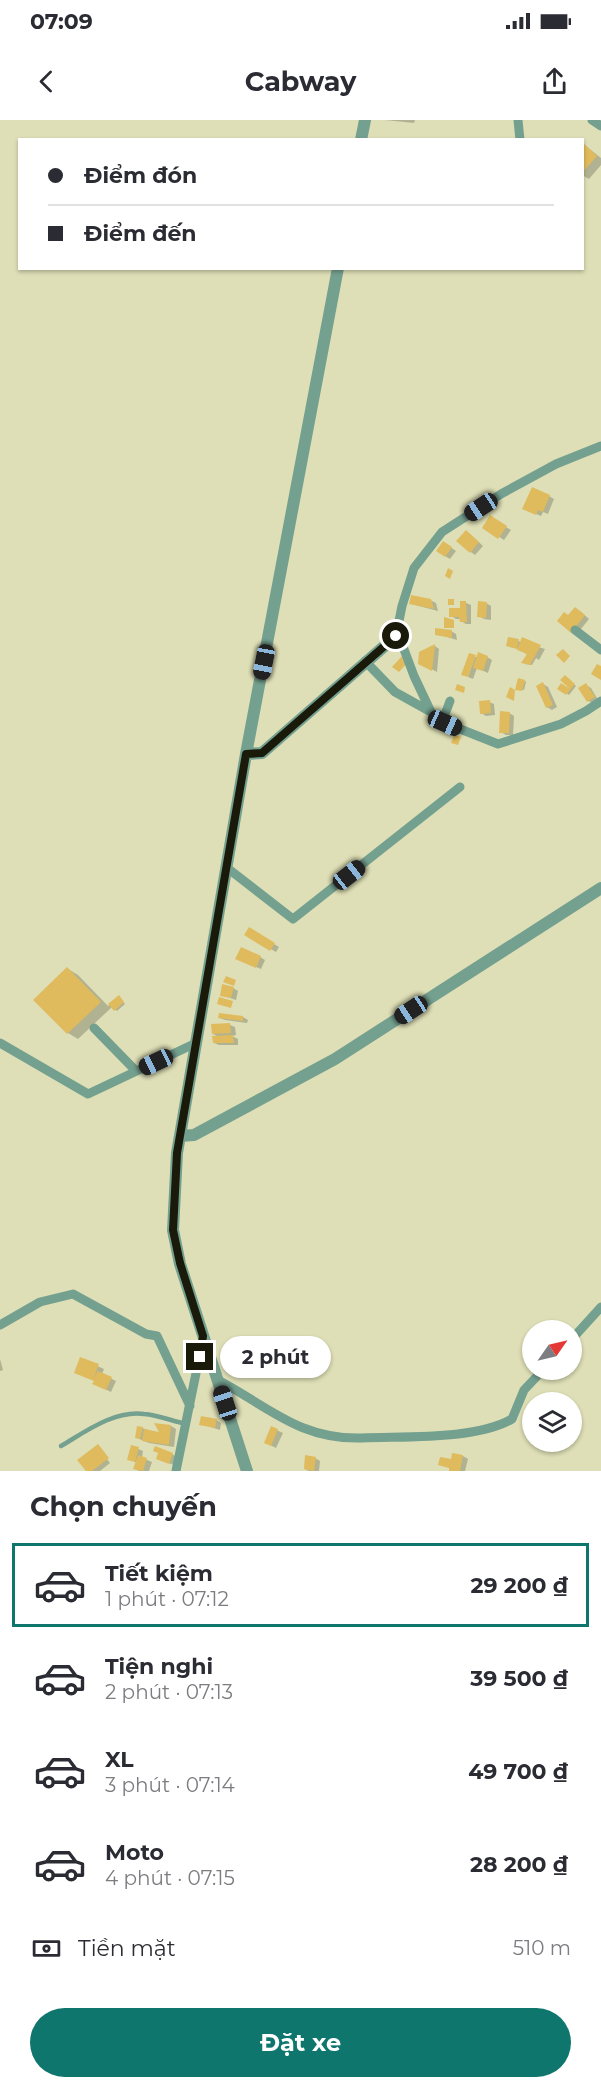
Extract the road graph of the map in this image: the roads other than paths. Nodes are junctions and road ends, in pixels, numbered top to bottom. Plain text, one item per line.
1 (365, 120) edge
2 (518, 120) edge
3 (592, 120) edge
4 (601, 126) edge
5 (361, 138) edge
6 (520, 138) edge
7 (338, 270) edge
8 (601, 446) edge
9 (575, 630) dead end
10 (396, 636) junction
11 (601, 650) edge
12 (365, 661) junction
13 (450, 700) dead end
14 (601, 701) edge
15 (431, 712) junction
16 (444, 717) junction
17 (246, 754) junction
18 (460, 787) dead end
19 (226, 867) junction
20 (601, 888) edge
21 (94, 1028) dead end
22 (0, 1043) edge
23 (196, 1043) junction
24 (136, 1071) junction
25 (180, 1136) junction
26 (601, 1307) edge
27 (0, 1325) edge
28 (582, 1328) edge
29 (203, 1336) junction
30 (218, 1380) junction
31 (534, 1380) edge
32 (190, 1406) junction
33 (186, 1424) junction
34 (61, 1446) dead end
35 (176, 1471) edge
36 (247, 1471) edge

1 - 5 street
2 - 6 street
3 - 4 street
7 - 17 street
8 - 10 street
9 - 11 street
10 - 12 street
10 - 15 street
12 - 15 street
12 - 17 street
13 - 16 street
14 - 16 street
15 - 16 street
17 - 19 street
18 - 19 street
19 - 23 street
20 - 25 street
21 - 24 street
22 - 24 street
23 - 24 street
23 - 25 street
25 - 29 street
26 - 28 street
27 - 32 street
29 - 30 street
29 - 32 street
30 - 31 street
30 - 36 street
32 - 33 street
33 - 34 lane
33 - 35 street

